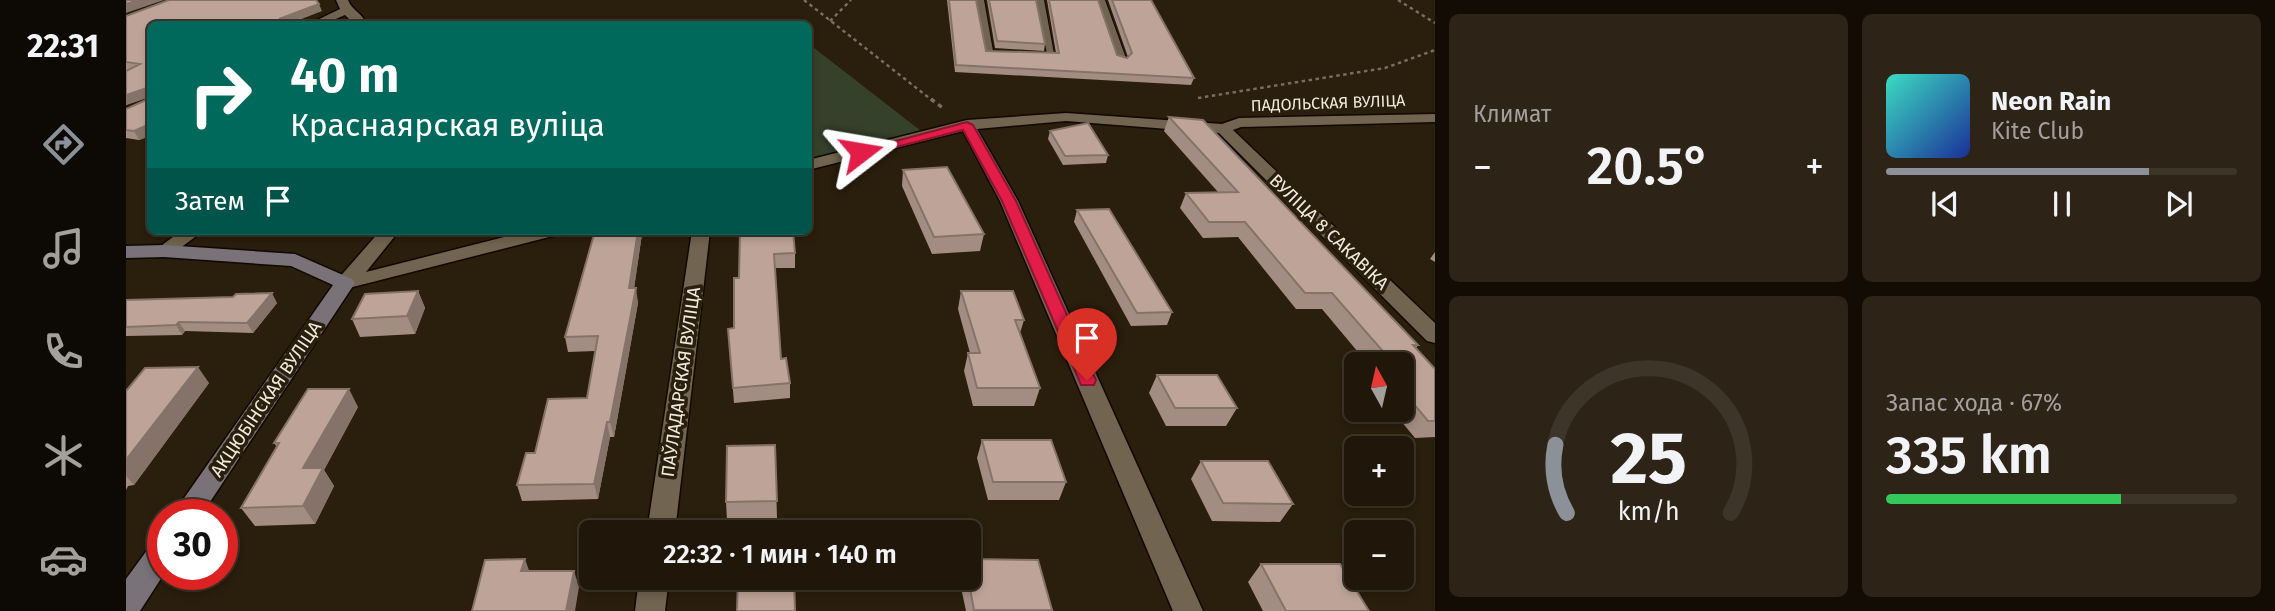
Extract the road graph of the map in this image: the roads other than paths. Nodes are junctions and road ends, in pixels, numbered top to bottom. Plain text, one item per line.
1 (980, 0) edge
2 (1040, 0) edge
3 (1101, 0) edge
4 (344, 5) edge
5 (320, 21) edge
6 (359, 21) edge
7 (1014, 55) edge
8 (1027, 56) edge
9 (1122, 61) edge
10 (1435, 118) edge
11 (967, 125) junction
12 (1223, 129) junction
13 (812, 164) edge
14 (188, 235) edge
15 (387, 235) edge
16 (535, 235) edge
17 (700, 235) edge
18 (164, 251) junction
19 (126, 252) edge
20 (345, 283) junction
21 (1425, 314) edge
22 (1435, 336) edge
23 (197, 499) edge
24 (662, 520) edge
25 (146, 566) edge
26 (653, 590) edge
27 (126, 605) edge
28 (650, 611) edge
29 (1188, 611) edge

1 - 7 lane
2 - 8 lane
3 - 9 lane
4 - 5 street
4 - 6 street
10 - 12 street, ПАДОЛЬСКАЯ ВУЛІЦА
11 - 12 street, ПАДОЛЬСКАЯ ВУЛІЦА
11 - 13 street, ПАДОЛЬСКАЯ ВУЛІЦА
11 - 29 street
12 - 21 street, ВУЛІЦА 8 САКАВІКА
14 - 18 street
15 - 20 street
16 - 20 street
17 - 24 street, ПАЎЛАДАРСКАЯ ВУЛІЦА
18 - 19 street
18 - 20 street
20 - 23 street, АКЦЮБІНСКАЯ ВУЛІЦА
21 - 22 street, ВУЛІЦА 8 САКАВІКА
25 - 27 street
26 - 28 street

